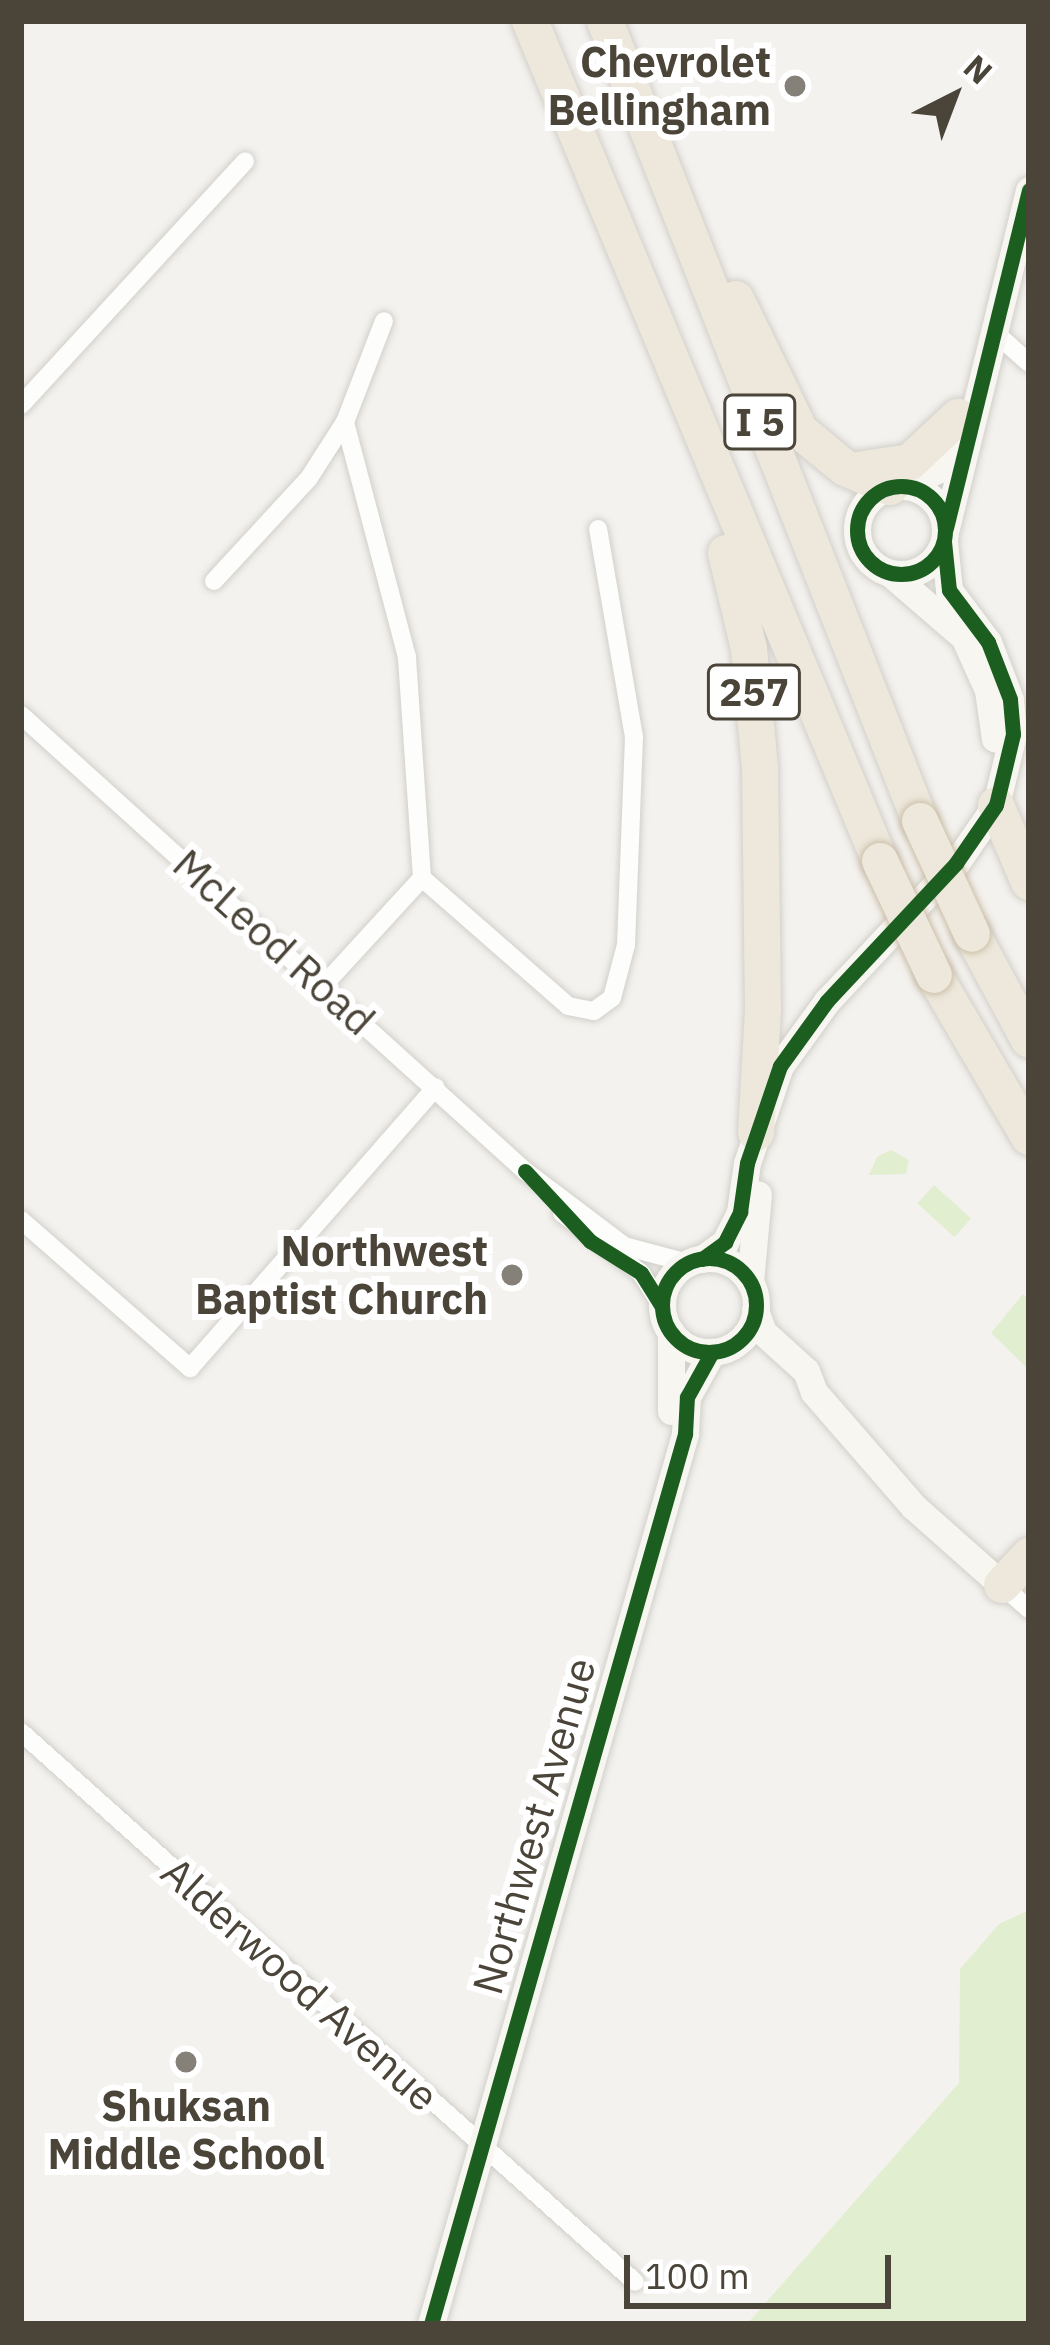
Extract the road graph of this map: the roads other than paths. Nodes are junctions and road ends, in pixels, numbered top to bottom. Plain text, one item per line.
1 (530, 21) edge
2 (607, 21) edge
3 (245, 161) dead end
4 (1029, 190) edge
5 (634, 280) junction
6 (384, 321) dead end
7 (987, 342) junction
8 (1029, 363) edge
9 (21, 405) edge
10 (958, 417) junction
11 (345, 422) junction
12 (845, 468) junction
13 (898, 487) junction
14 (598, 529) dead end
15 (945, 535) junction
16 (891, 574) junction
17 (214, 581) dead end
18 (21, 715) edge
19 (996, 805) junction
20 (956, 863) junction
21 (422, 878) junction
22 (1029, 882) edge
23 (323, 986) junction
24 (1029, 1040) edge
25 (796, 1045) junction
26 (436, 1087) junction
27 (756, 1133) junction
28 (1029, 1137) edge
29 (525, 1171) junction
30 (21, 1220) edge
31 (695, 1261) junction
32 (752, 1296) junction
33 (666, 1319) junction
34 (717, 1351) junction
35 (814, 1392) junction
36 (671, 1469) junction
37 (1029, 1556) edge
38 (1016, 1597) edge
39 (21, 1732) edge
40 (481, 2147) junction
41 (635, 2282) dead end
42 (431, 2324) edge

1 - 5 highway, I 5
2 - 12 highway
2 - 24 highway, I 5, bridge
3 - 9 street
4 - 7 main road
5 - 27 highway, 257
5 - 28 highway, I 5, bridge
6 - 11 street
7 - 8 street
7 - 10 main road
7 - 15 main road
10 - 12 highway
10 - 13 main road
11 - 17 street
11 - 21 street
12 - 13 highway
13 - 15 main road
13 - 16 main road
14 - 21 street
15 - 16 main road
15 - 19 main road
16 - 20 main road
18 - 23 street, McLeod Road
19 - 20 main road
19 - 22 highway
20 - 25 main road
21 - 23 street
23 - 26 street, McLeod Road
25 - 27 main road
25 - 32 main road
26 - 29 street, McLeod Road
26 - 30 street
27 - 31 main road
29 - 31 street, McLeod Road
29 - 33 street, McLeod Road
31 - 32 main road
31 - 33 main road
32 - 34 main road
32 - 35 main road
33 - 34 main road
33 - 36 main road, Northwest Avenue
34 - 35 main road
34 - 36 main road, Northwest Avenue
35 - 38 main road
36 - 40 main road, Northwest Avenue
37 - 38 highway
39 - 40 street, Alderwood Avenue
40 - 41 street, Alderwood Avenue
40 - 42 main road, Northwest Avenue

